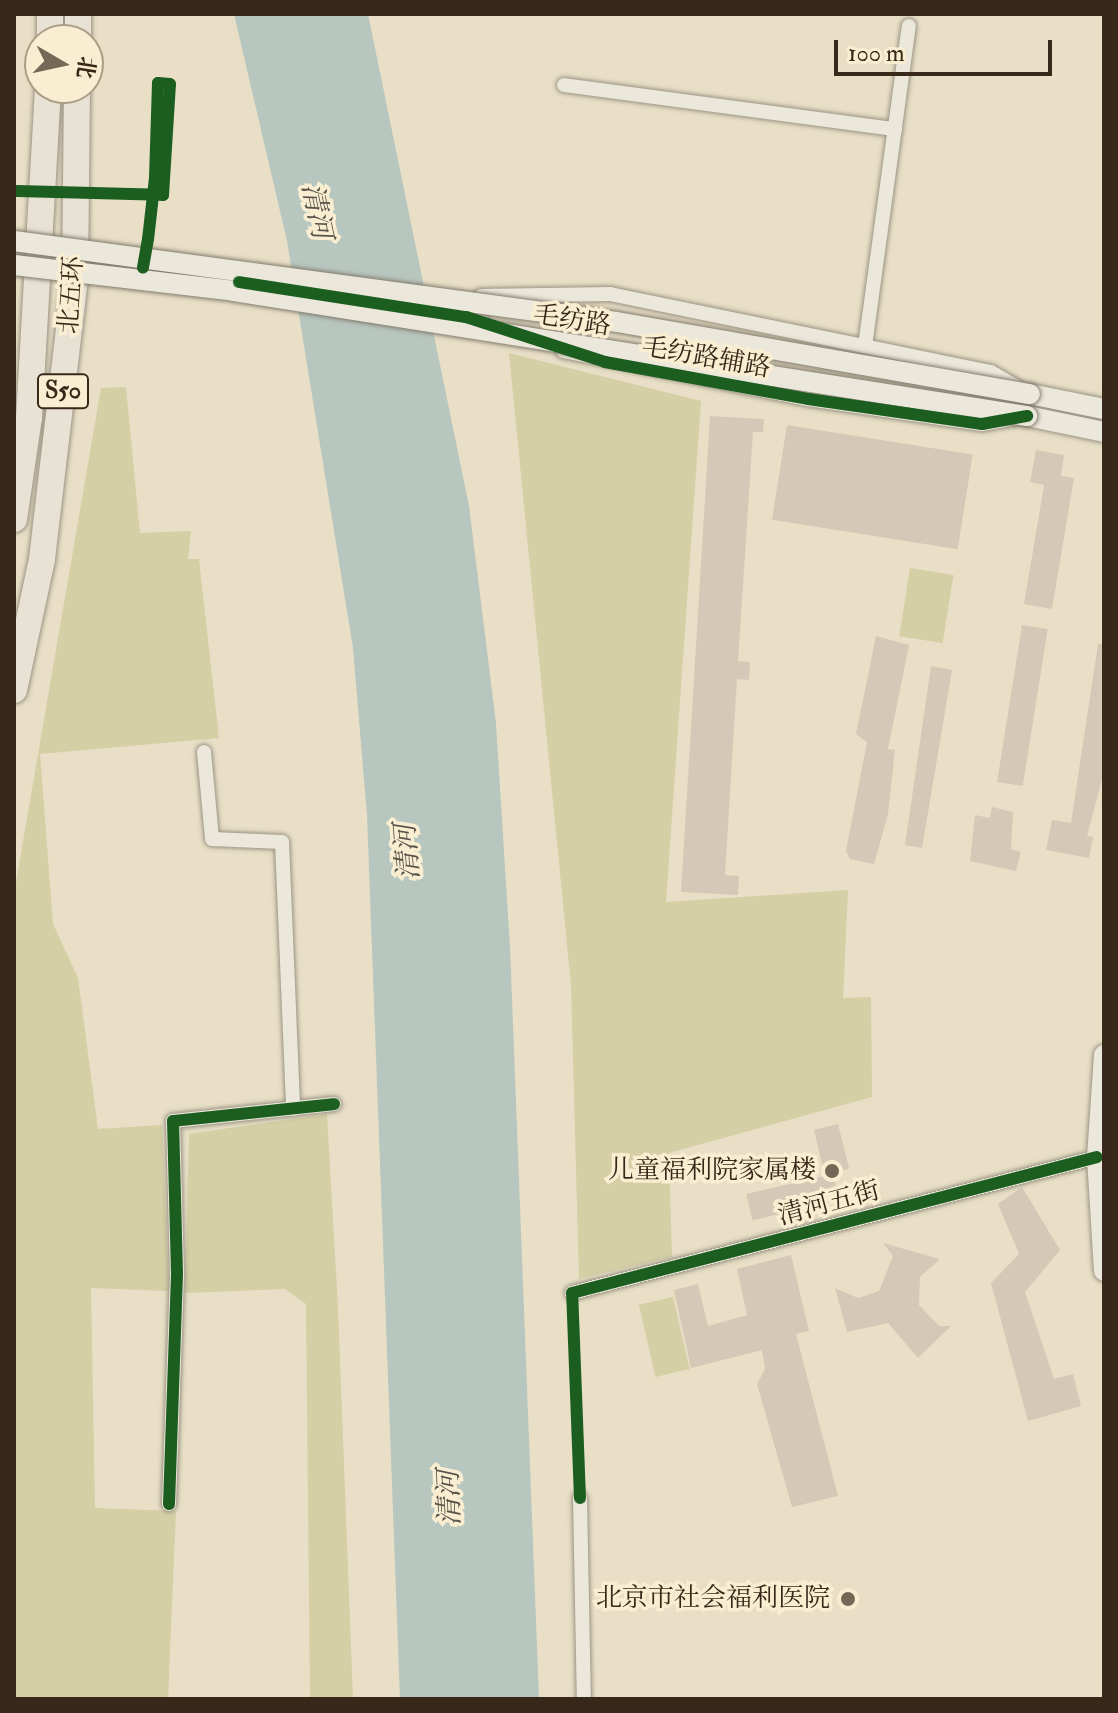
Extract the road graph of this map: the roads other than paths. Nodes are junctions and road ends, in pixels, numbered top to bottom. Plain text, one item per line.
1 (909, 26) dead end
2 (564, 85) dead end
3 (47, 104) edge
4 (77, 104) edge
5 (895, 129) junction
6 (14, 241) edge
7 (14, 265) edge
8 (239, 282) dead end
9 (481, 296) dead end
10 (865, 346) junction
11 (1030, 394) junction
12 (1104, 409) edge
13 (1027, 416) junction
14 (1104, 432) edge
15 (14, 519) edge
16 (14, 690) edge
17 (204, 752) dead end
18 (1104, 1055) edge
19 (334, 1104) dead end
20 (293, 1109) junction
21 (1097, 1157) junction
22 (1104, 1271) edge
23 (572, 1293) dead end
24 (580, 1498) dead end
25 (169, 1504) dead end
26 (584, 1699) edge

1 - 5 street
2 - 5 street
3 - 15 highway, 北五环 / S50
4 - 16 highway, 北五环 / S50
5 - 10 street
6 - 11 main road, 毛纺路, bridge
7 - 13 main road, 毛纺路, bridge
8 - 13 street, 毛纺路辅路
9 - 10 street, 毛纺路辅路
10 - 11 street, 毛纺路辅路
11 - 12 main road, 毛纺路
13 - 14 main road, 毛纺路
17 - 20 street
18 - 21 main road
19 - 20 street
20 - 25 street
21 - 22 main road
21 - 23 street, 清河五街
24 - 26 street

